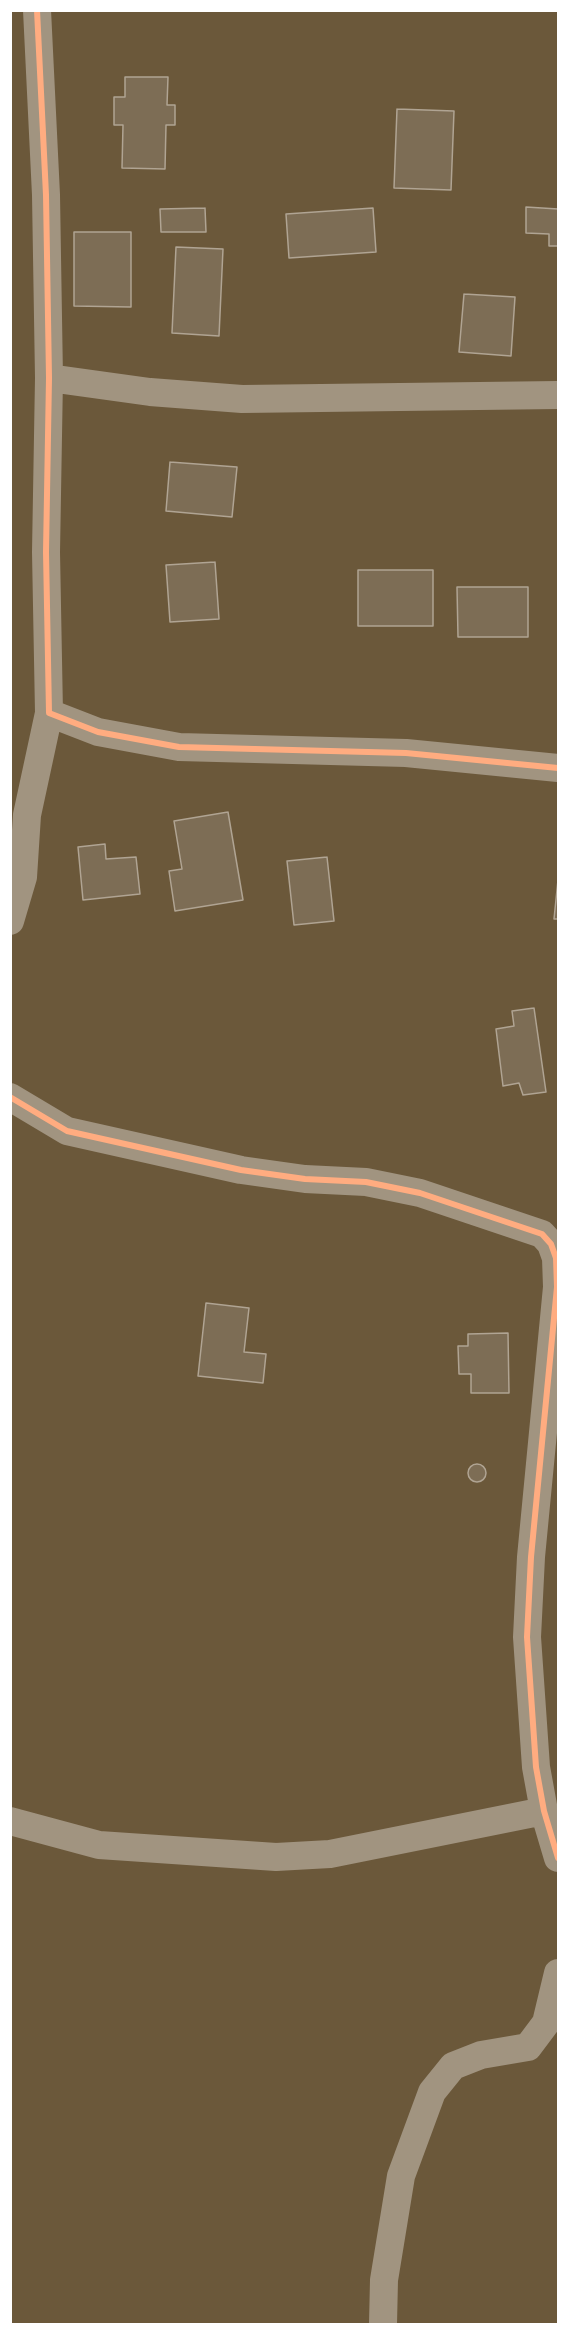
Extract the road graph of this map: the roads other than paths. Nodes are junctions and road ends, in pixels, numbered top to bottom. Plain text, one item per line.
1 (37, 10) edge
2 (49, 378) junction
3 (558, 395) edge
4 (49, 713) junction
5 (558, 768) edge
6 (10, 921) edge
7 (10, 1097) edge
8 (544, 1811) junction
9 (10, 1821) edge
10 (558, 1858) edge
11 (558, 1973) edge
12 (383, 2325) edge

1 - 2 street
2 - 3 street
2 - 4 street
4 - 5 street
4 - 6 street
7 - 8 street
8 - 9 street
8 - 10 street
11 - 12 street

